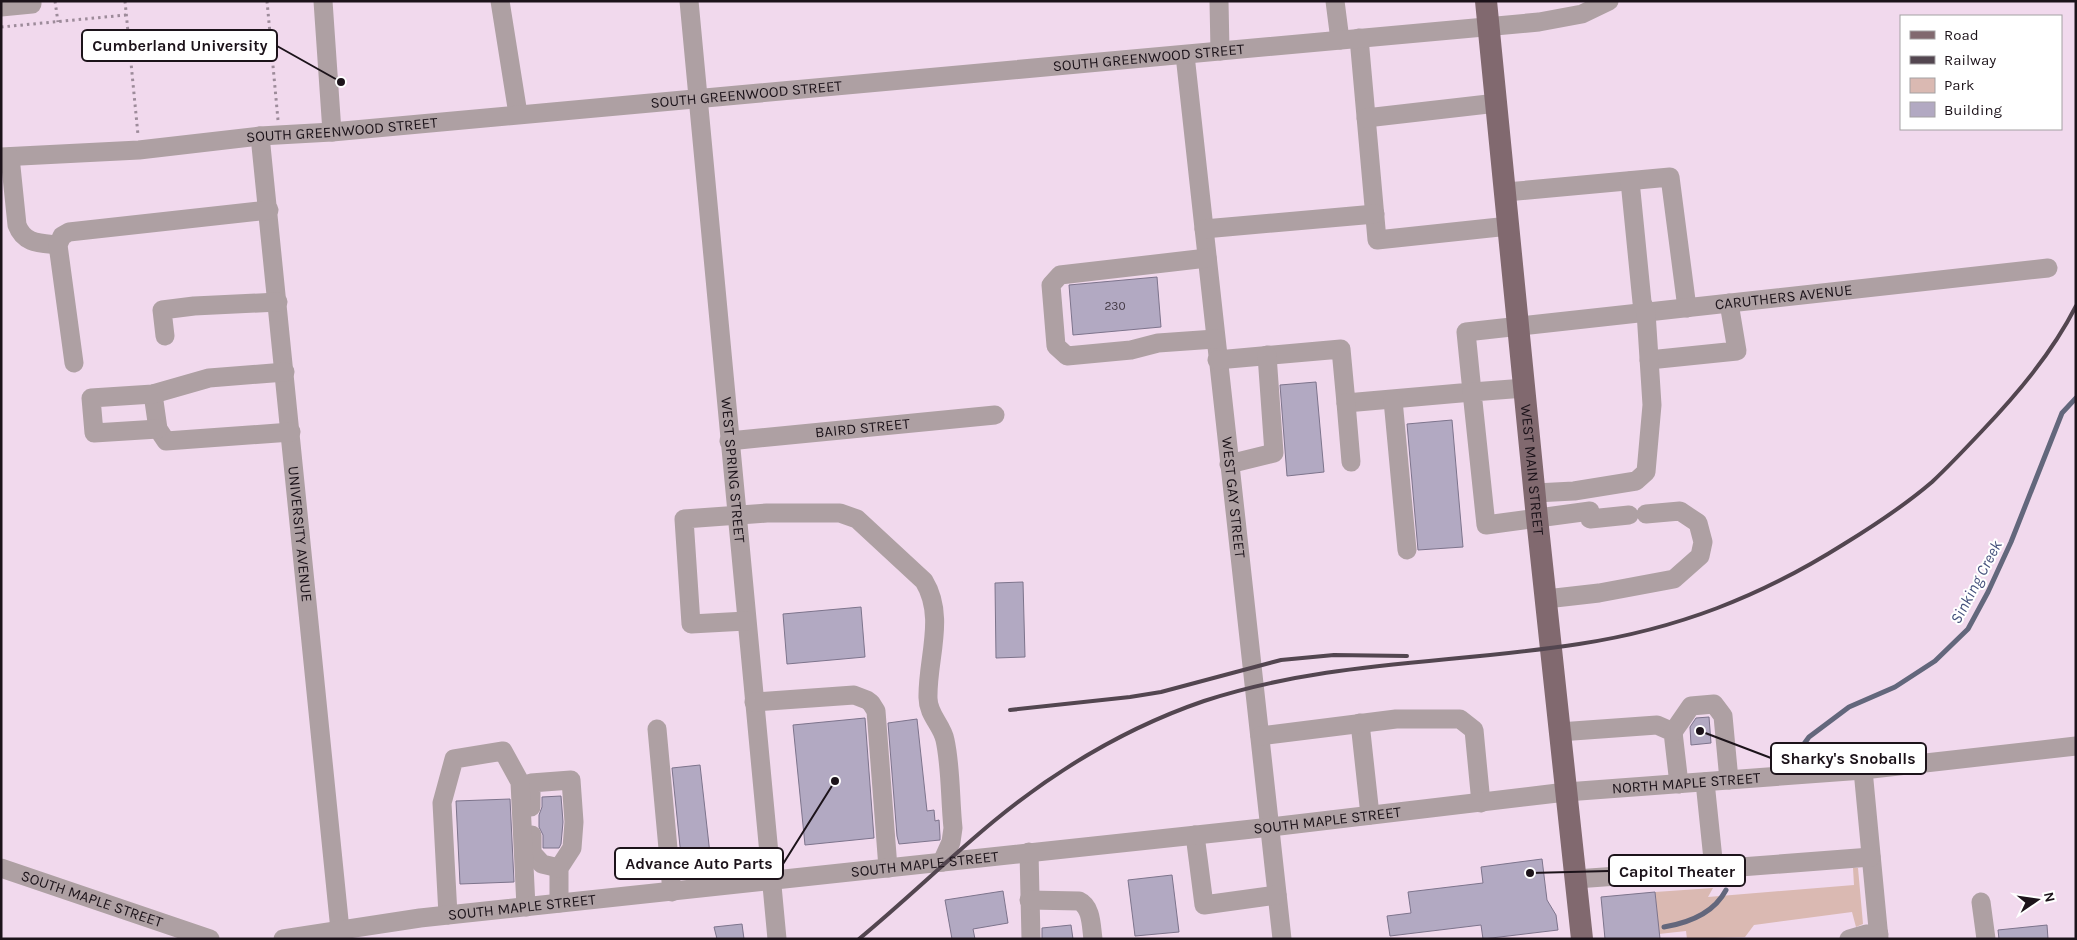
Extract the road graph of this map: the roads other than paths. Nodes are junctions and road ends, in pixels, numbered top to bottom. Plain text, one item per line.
1 (32, 1) edge
2 (323, 1) edge
3 (500, 1) edge
4 (689, 1) edge
5 (1219, 1) edge
6 (1335, 1) edge
7 (1486, 1) edge
8 (1609, 1) edge
9 (1, 7) edge
10 (1489, 26) junction
11 (1358, 38) junction
12 (1340, 40) junction
13 (1220, 51) junction
14 (1185, 55) junction
15 (698, 98) junction
16 (1497, 103) junction
17 (518, 114) junction
18 (1366, 118) junction
19 (332, 132) junction
20 (260, 136) junction
21 (6, 157) edge
22 (1630, 181) junction
23 (1506, 192) junction
24 (269, 210) junction
25 (1375, 214) junction
26 (1509, 226) junction
27 (1204, 229) junction
28 (58, 245) junction
29 (1207, 258) junction
30 (2048, 268) dead end
31 (278, 302) junction
32 (1729, 303) junction
33 (1687, 308) junction
34 (1646, 312) junction
35 (1519, 326) junction
36 (165, 336) dead end
37 (1215, 339) junction
38 (1267, 355) junction
39 (1217, 360) junction
40 (1649, 360) junction
41 (74, 362) dead end
42 (285, 372) junction
43 (1525, 388) junction
44 (1472, 392) junction
45 (153, 394) junction
46 (1393, 400) junction
47 (1346, 403) junction
48 (995, 415) dead end
49 (158, 429) junction
50 (291, 432) junction
51 (729, 441) junction
52 (1351, 462) dead end
53 (1229, 464) junction
54 (1535, 493) junction
55 (736, 514) junction
56 (1537, 518) junction
57 (1407, 550) dead end
58 (1546, 599) junction
59 (746, 621) junction
60 (754, 702) junction
61 (1360, 724) junction
62 (657, 729) dead end
63 (1559, 732) junction
64 (1673, 732) junction
65 (1260, 736) junction
66 (2076, 746) edge
67 (1863, 770) junction
68 (1729, 780) junction
69 (1705, 782) junction
70 (1679, 784) junction
71 (1566, 792) junction
72 (1481, 803) junction
73 (1370, 815) junction
74 (1271, 827) junction
75 (1195, 835) junction
76 (1029, 852) junction
77 (1871, 856) junction
78 (942, 862) junction
79 (1, 868) edge
80 (559, 868) dead end
81 (888, 868) junction
82 (1714, 868) junction
83 (1576, 879) junction
84 (771, 881) junction
85 (672, 892) junction
86 (1277, 895) junction
87 (1029, 900) junction
88 (1981, 902) dead end
89 (559, 903) junction
90 (526, 907) junction
91 (448, 915) junction
92 (340, 930) junction
93 (1282, 936) edge
94 (1879, 936) edge
95 (210, 939) edge
96 (283, 939) edge
97 (777, 939) edge
98 (1031, 939) edge
99 (1093, 939) edge
100 (1582, 939) edge
101 (1849, 939) edge
102 (1986, 939) edge

1 - 9 street
2 - 19 street
3 - 17 street
4 - 15 street, WEST SPRING STREET
5 - 13 street
6 - 12 street
7 - 10 main road, WEST MAIN STREET
8 - 10 street, SOUTH GREENWOOD STREET
10 - 11 street, SOUTH GREENWOOD STREET
10 - 16 main road, WEST MAIN STREET
11 - 12 street, SOUTH GREENWOOD STREET
11 - 18 street
12 - 13 street, SOUTH GREENWOOD STREET
13 - 14 street, SOUTH GREENWOOD STREET
14 - 15 street, SOUTH GREENWOOD STREET
14 - 27 street, WEST GAY STREET
15 - 17 street, SOUTH GREENWOOD STREET
15 - 51 street, WEST SPRING STREET
16 - 18 street
16 - 23 main road, WEST MAIN STREET
17 - 19 street, SOUTH GREENWOOD STREET
18 - 25 street
19 - 20 street, SOUTH GREENWOOD STREET
20 - 21 street, SOUTH GREENWOOD STREET
20 - 24 street, UNIVERSITY AVENUE
21 - 28 street
22 - 23 street
22 - 33 street
22 - 34 street
23 - 26 main road, WEST MAIN STREET
24 - 28 street
24 - 31 street, UNIVERSITY AVENUE
25 - 26 street
25 - 27 street
26 - 35 main road, WEST MAIN STREET
27 - 29 street, WEST GAY STREET
28 - 41 street
29 - 37 street, WEST GAY STREET
29 - 37 street
30 - 32 street, CARUTHERS AVENUE
31 - 36 street
31 - 42 street, UNIVERSITY AVENUE
32 - 33 street, CARUTHERS AVENUE
32 - 40 street
33 - 34 street, CARUTHERS AVENUE
34 - 35 street, CARUTHERS AVENUE
34 - 40 street
35 - 43 main road, WEST MAIN STREET
35 - 44 street, CARUTHERS AVENUE
37 - 39 street, WEST GAY STREET
38 - 39 street
38 - 47 street
38 - 53 street
39 - 53 street, WEST GAY STREET
40 - 54 street
42 - 45 street
42 - 50 street, UNIVERSITY AVENUE
43 - 44 street
43 - 54 main road, WEST MAIN STREET
44 - 46 street
44 - 56 street
45 - 49 street
45 - 49 street
46 - 47 street
46 - 57 street
47 - 52 street
48 - 51 street, BAIRD STREET
49 - 50 street
50 - 92 street, UNIVERSITY AVENUE
51 - 55 street, WEST SPRING STREET
53 - 65 street, WEST GAY STREET
54 - 56 main road, WEST MAIN STREET
55 - 59 street, WEST SPRING STREET
55 - 59 street
55 - 78 street
56 - 58 main road, WEST MAIN STREET
56 - 58 street
58 - 63 main road, WEST MAIN STREET
59 - 60 street, WEST SPRING STREET
60 - 81 street
60 - 84 street, WEST SPRING STREET
61 - 65 street
61 - 72 street
61 - 73 street
62 - 85 street
63 - 64 street
63 - 71 main road, WEST MAIN STREET
64 - 68 street
64 - 70 street
65 - 74 street, WEST GAY STREET
66 - 67 street, NORTH MAPLE STREET
67 - 68 street, NORTH MAPLE STREET
67 - 77 street
68 - 69 street, NORTH MAPLE STREET
69 - 70 street, NORTH MAPLE STREET
69 - 82 street
70 - 71 street, NORTH MAPLE STREET
71 - 72 street, SOUTH MAPLE STREET
71 - 83 main road, WEST MAIN STREET
72 - 73 street, SOUTH MAPLE STREET
73 - 74 street, SOUTH MAPLE STREET
74 - 75 street, SOUTH MAPLE STREET
74 - 86 street, WEST GAY STREET
75 - 76 street, SOUTH MAPLE STREET
75 - 86 street
76 - 78 street, SOUTH MAPLE STREET
76 - 87 street
77 - 82 street
77 - 94 street
78 - 81 street, SOUTH MAPLE STREET
79 - 95 street, SOUTH MAPLE STREET
80 - 89 street
81 - 84 street, SOUTH MAPLE STREET
82 - 83 street
83 - 100 main road, WEST MAIN STREET
84 - 85 street, SOUTH MAPLE STREET
84 - 97 street, WEST SPRING STREET
85 - 89 street, SOUTH MAPLE STREET
86 - 93 street, WEST GAY STREET
87 - 98 street
87 - 99 street
88 - 102 street
89 - 90 street, SOUTH MAPLE STREET
90 - 91 street, SOUTH MAPLE STREET
90 - 91 street
91 - 92 street, SOUTH MAPLE STREET
92 - 96 street, SOUTH MAPLE STREET
94 - 101 street

